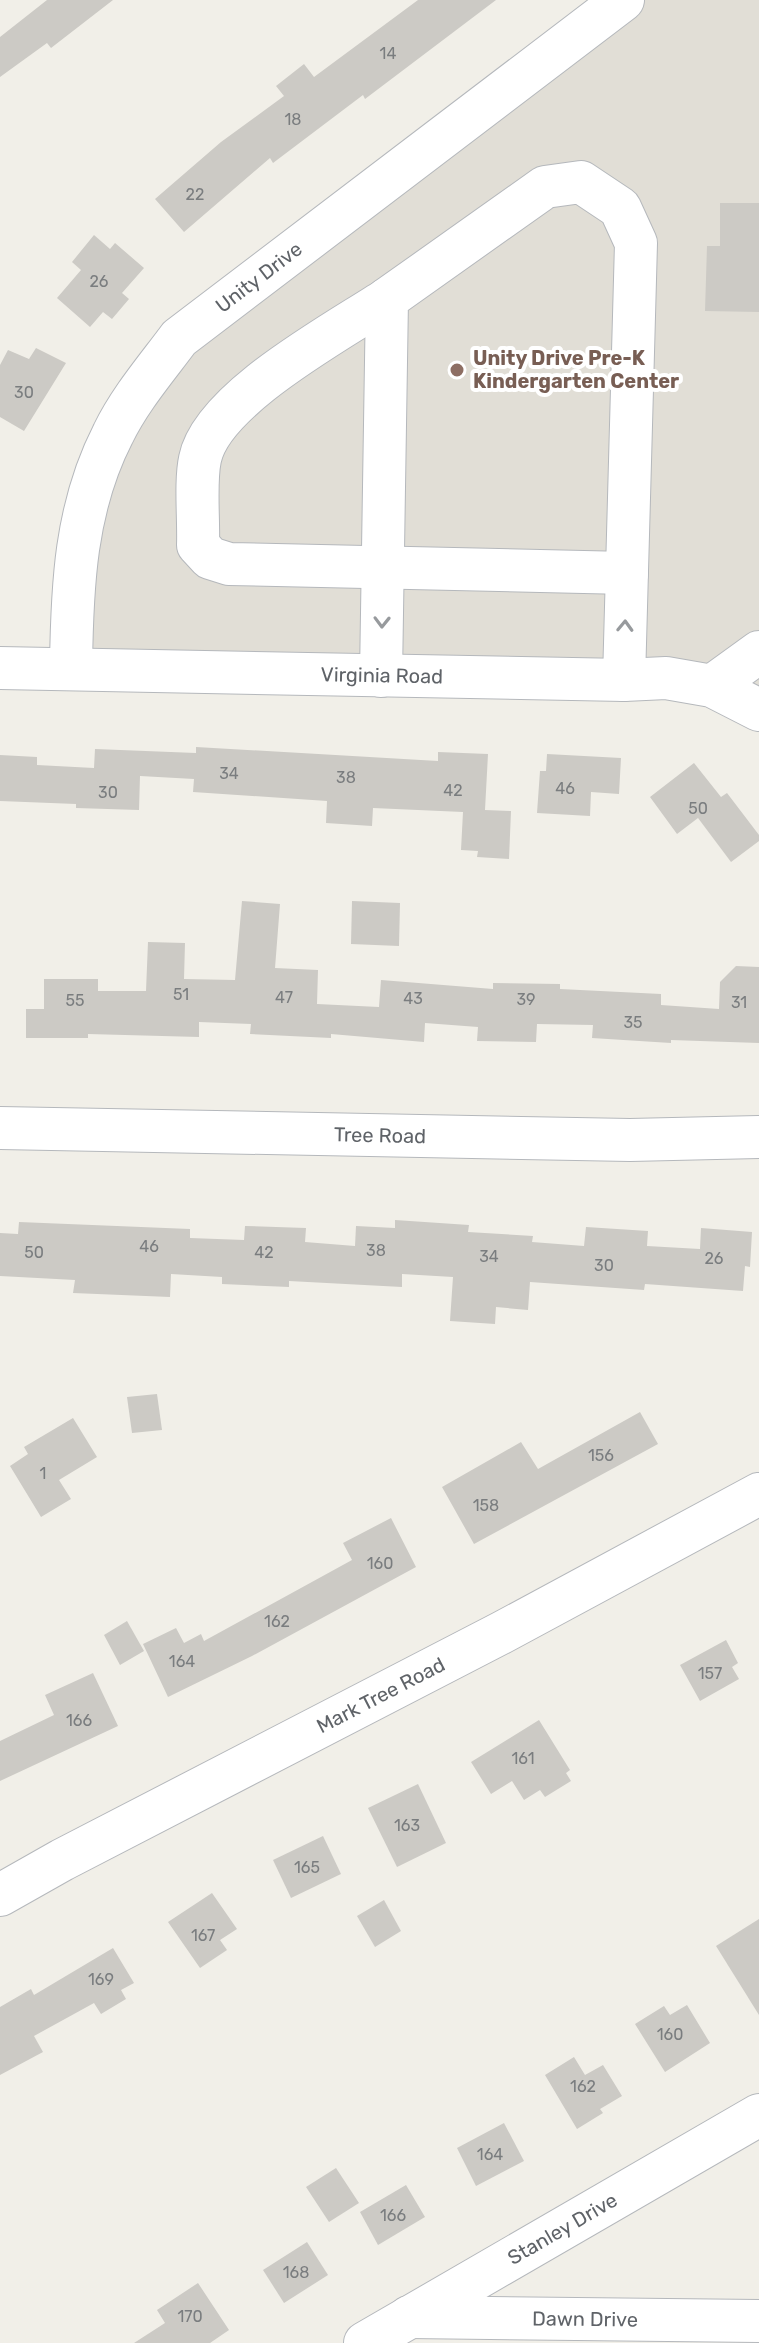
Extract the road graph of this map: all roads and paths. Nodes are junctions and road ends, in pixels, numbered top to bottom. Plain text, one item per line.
1 (623, 0) edge
2 (387, 299) junction
3 (383, 568) junction
4 (627, 573) junction
5 (759, 652) edge
6 (71, 667) junction
7 (0, 668) edge
8 (381, 676) junction
9 (624, 680) junction
10 (712, 686) junction
11 (759, 710) edge
12 (0, 1128) edge
13 (759, 1137) edge
14 (759, 1494) edge
15 (0, 1895) edge
16 (759, 2115) edge
17 (409, 2317) junction
18 (759, 2321) edge
19 (365, 2343) edge

1 - 6 street, Unity Drive
2 - 3 street
2 - 3 street
2 - 4 street
3 - 4 street
3 -> 8 street
9 -> 4 street
5 - 10 street
6 - 7 street, Virginia Road
6 - 8 street, Virginia Road
8 - 9 street, Virginia Road
9 - 10 street, Virginia Road
10 - 11 street, Virginia Road
12 - 13 street, Tree Road
14 - 15 street, Mark Tree Road
16 - 17 street, Stanley Drive
17 - 18 street, Dawn Drive
17 - 19 street, Stanley Drive

